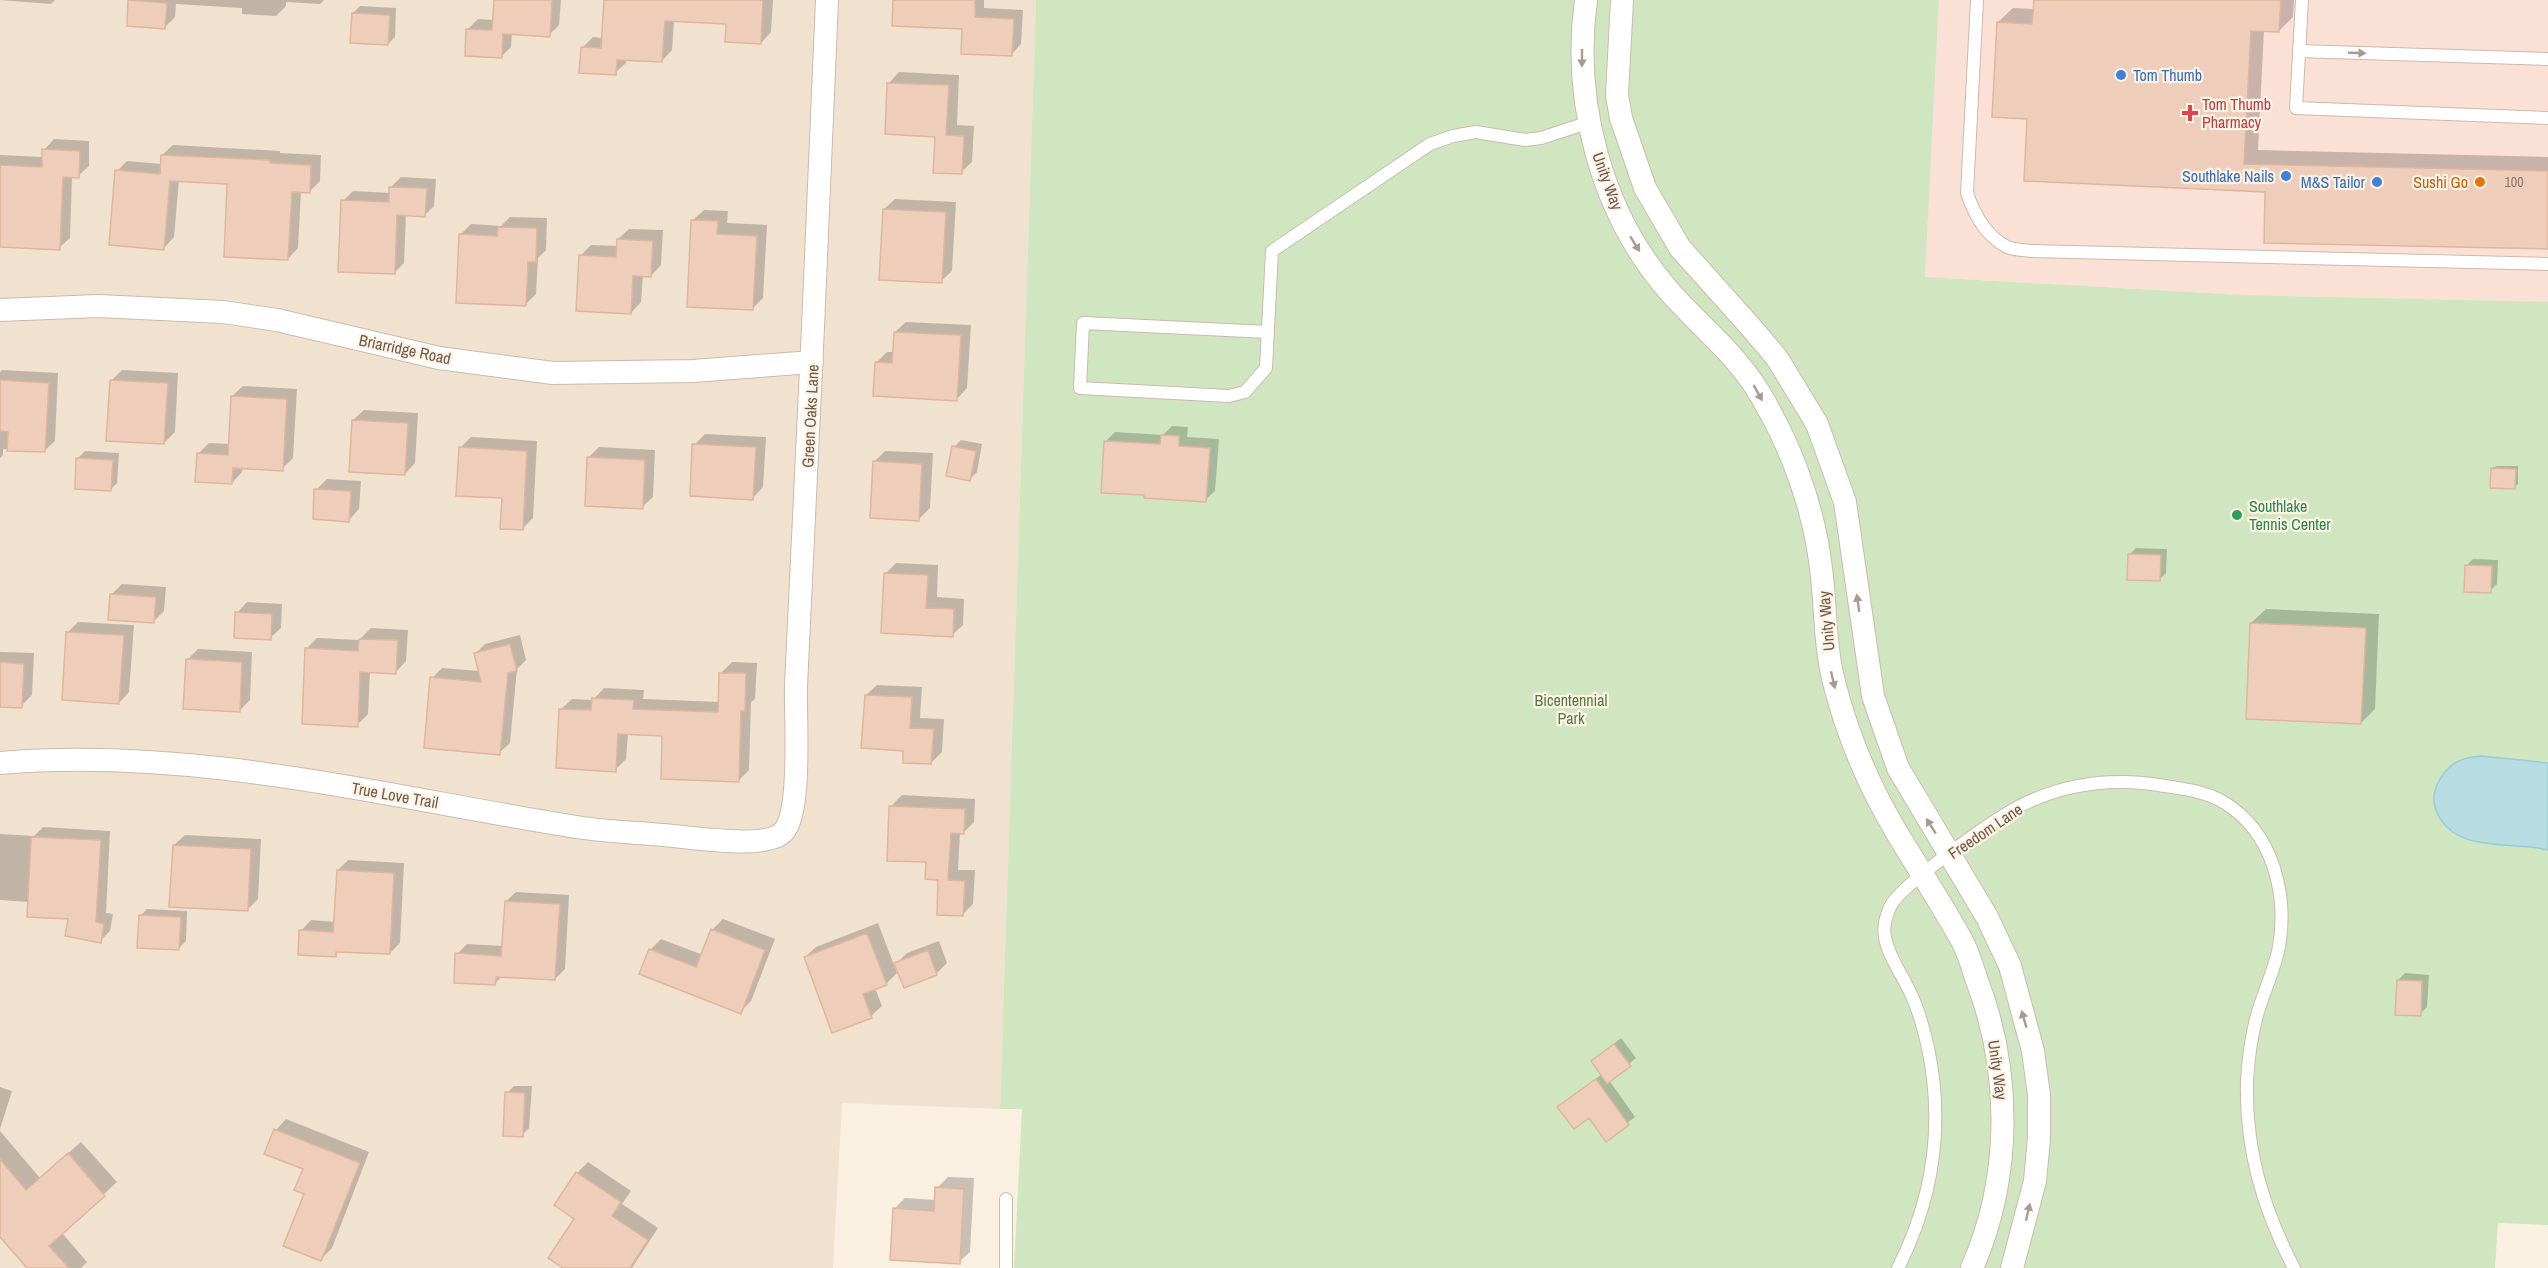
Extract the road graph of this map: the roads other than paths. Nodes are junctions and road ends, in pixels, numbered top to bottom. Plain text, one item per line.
1 (826, 0) edge
2 (1586, 0) edge
3 (1622, 0) edge
4 (1977, 0) edge
5 (2302, 0) edge
6 (2299, 51) junction
7 (2548, 59) edge
8 (1621, 118) junction
9 (2548, 118) edge
10 (1588, 123) junction
11 (2548, 264) edge
12 (0, 310) edge
13 (1268, 332) junction
14 (812, 362) junction
15 (0, 763) edge
16 (786, 830) joint
17 (1949, 855) junction
18 (1922, 874) junction
19 (1006, 1199) dead end
20 (1006, 1268) edge
21 (1898, 1268) edge
22 (1972, 1268) edge
23 (2012, 1268) edge
24 (2294, 1268) edge

1 - 14 street, Green Oaks Lane
2 -> 10 street, Unity Way
3 - 8 street, Unity Way
4 - 11 lane
5 - 6 lane
6 -> 7 lane
6 - 9 lane
8 - 10 street
17 -> 8 street, Unity Way
10 - 13 lane
10 -> 18 street, Unity Way
12 - 14 street, Briarridge Road
13 - 13 lane
14 - 16 street, Green Oaks Lane
15 - 16 street, True Love Trail
17 - 18 lane, Freedom Lane
23 -> 17 street, Unity Way
17 - 24 lane, Freedom Lane
18 - 21 lane, Freedom Lane
18 - 22 street, Unity Way
19 - 20 lane

